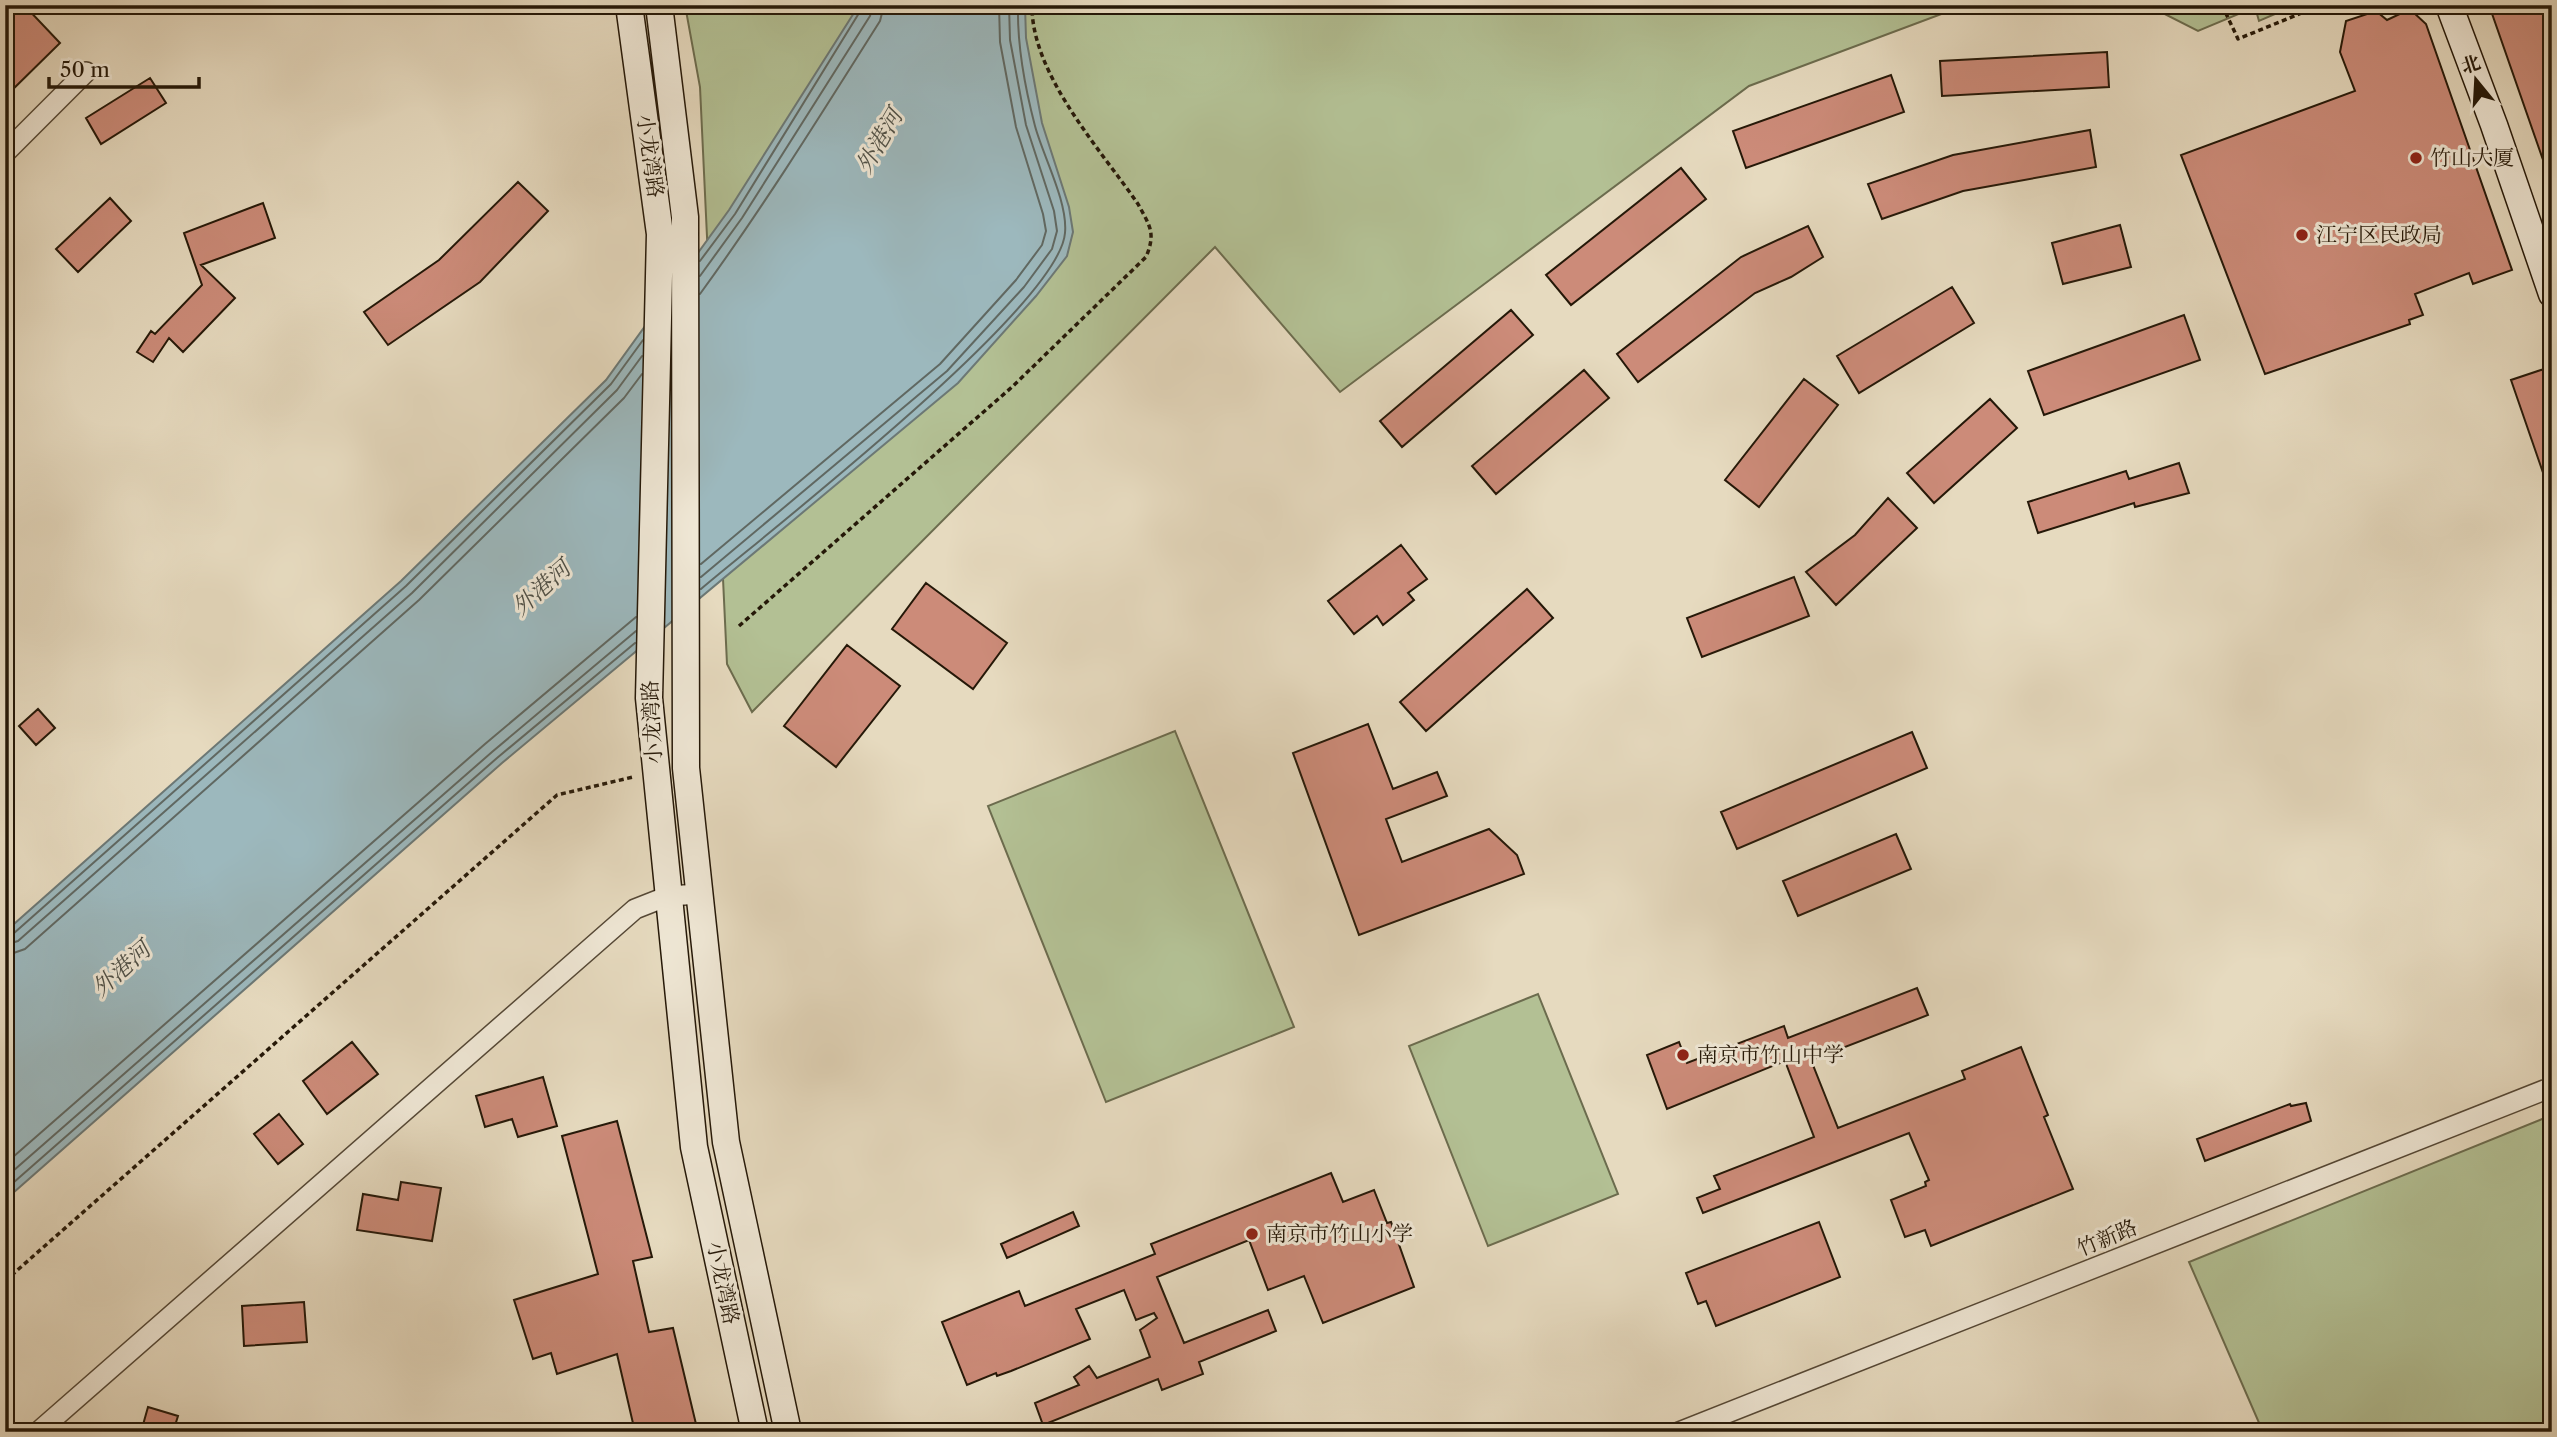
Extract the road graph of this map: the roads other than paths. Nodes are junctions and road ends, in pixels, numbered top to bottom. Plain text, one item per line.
1 (629, 5) edge
2 (659, 5) edge
3 (2449, 5) edge
4 (86, 72) dead end
5 (5, 153) edge
6 (2552, 294) edge
7 (700, 894) junction
8 (668, 896) junction
9 (2552, 1087) edge
10 (38, 1432) edge
11 (755, 1432) edge
12 (788, 1432) edge
13 (1679, 1432) edge

1 - 8 main road, 小龙湾路
2 - 7 main road, 小龙湾路
3 - 6 main road
4 - 5 street
7 - 8 street
7 - 12 main road, 小龙湾路
8 - 10 street
8 - 11 main road, 小龙湾路
9 - 13 street, 竹新路

